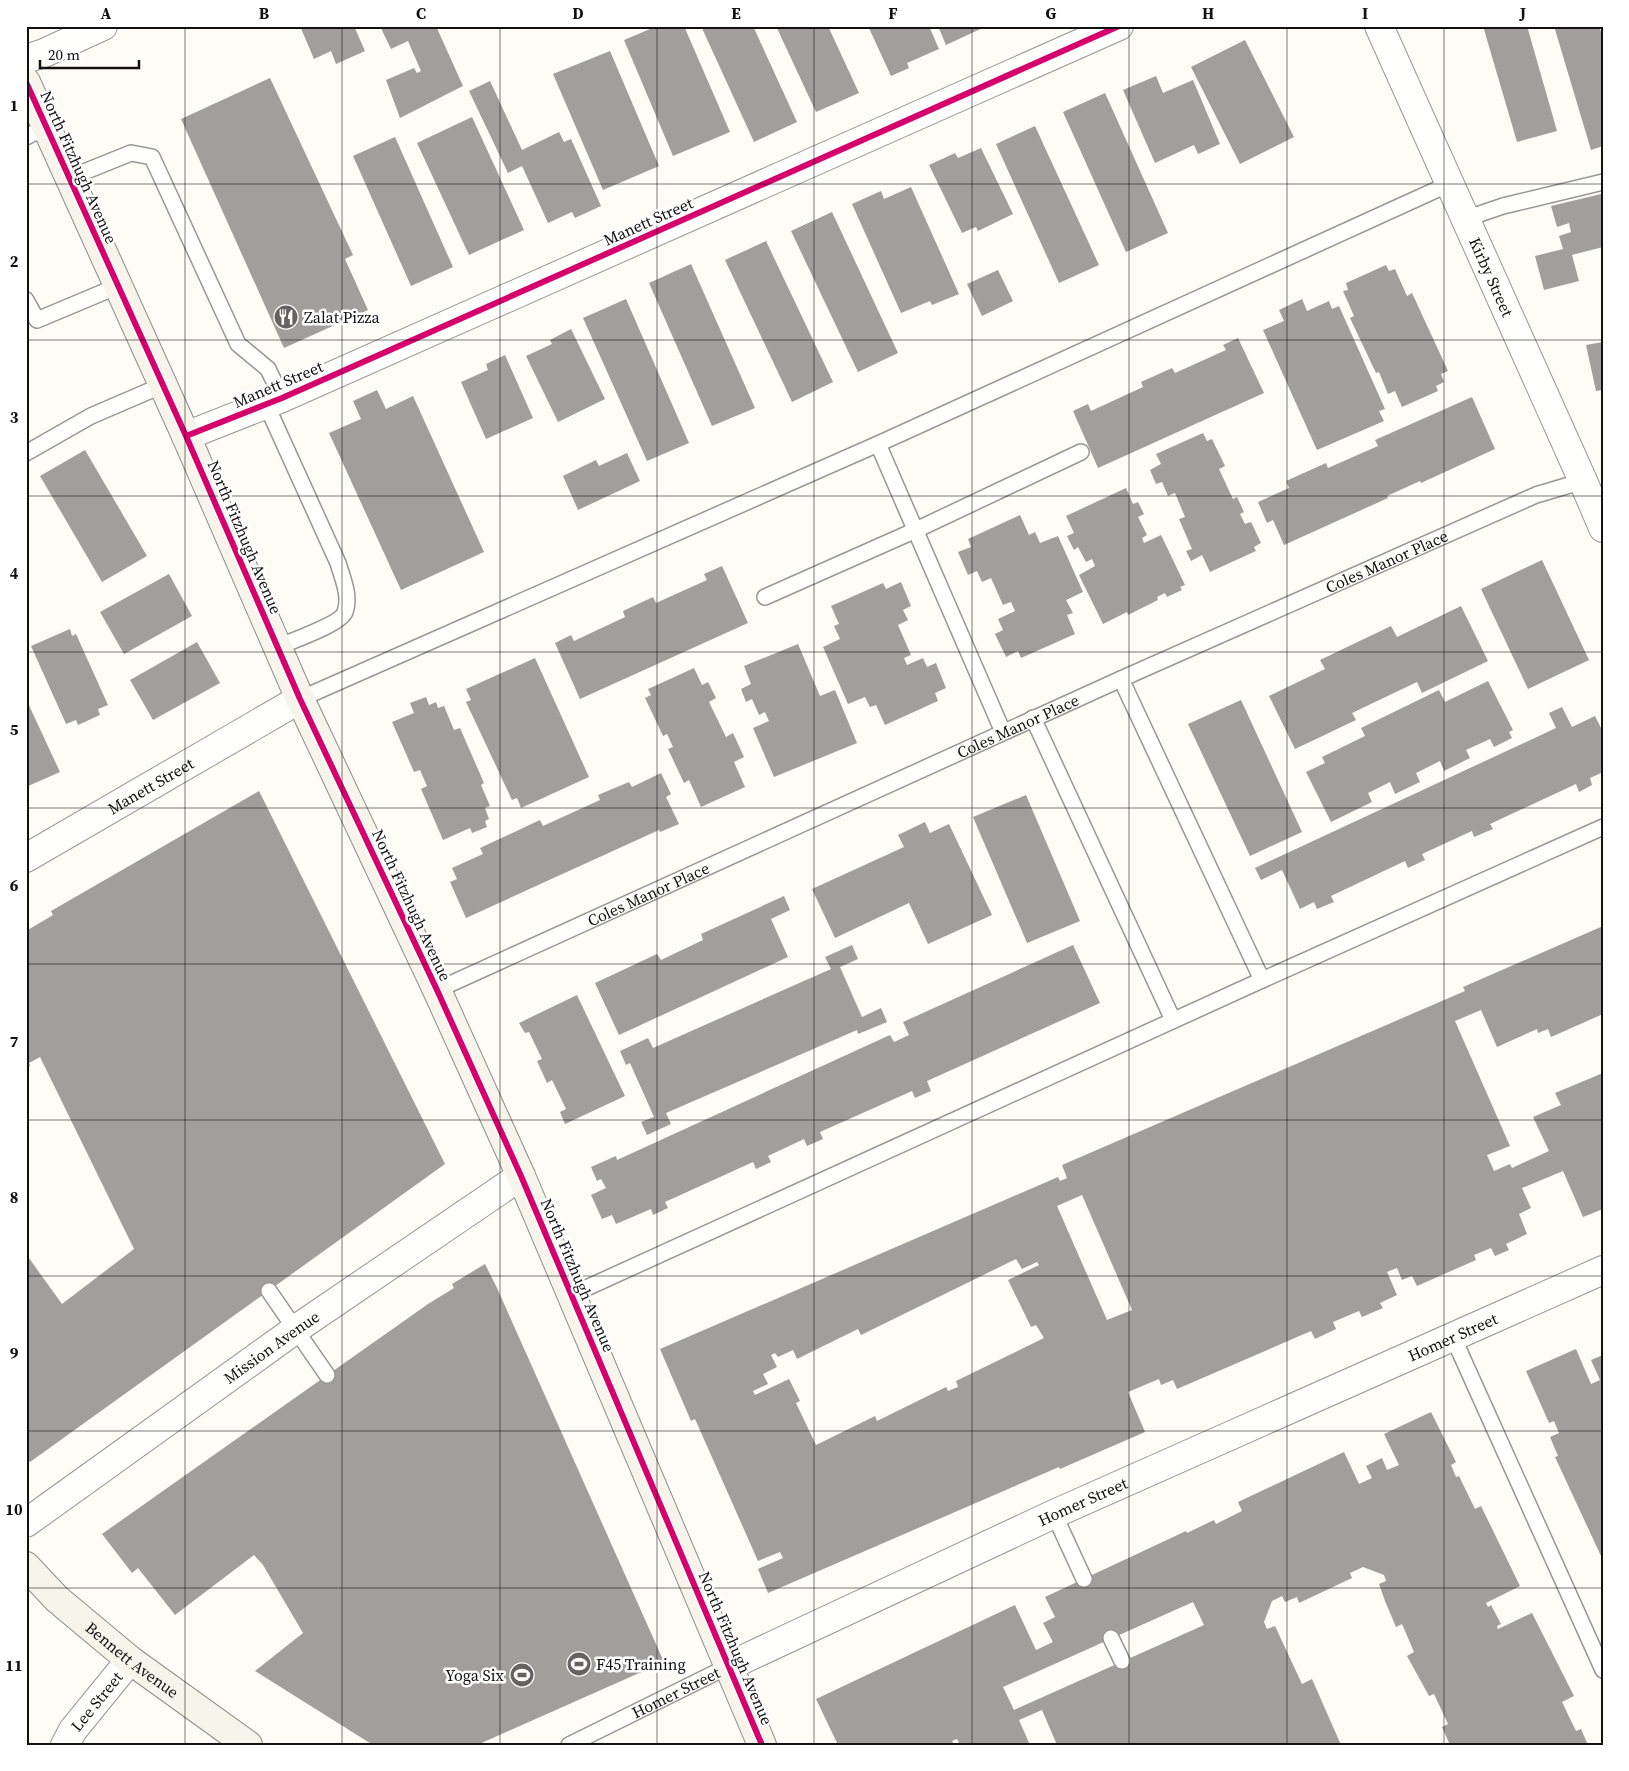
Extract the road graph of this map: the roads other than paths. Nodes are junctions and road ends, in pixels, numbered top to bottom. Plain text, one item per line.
1 (103, 26) edge
2 (1119, 26) edge
3 (1380, 26) edge
4 (26, 59) edge
5 (26, 82) edge
6 (36, 132) edge
7 (69, 178) junction
8 (1603, 182) edge
9 (1449, 184) junction
10 (1465, 219) junction
11 (118, 286) junction
12 (26, 300) edge
13 (163, 385) junction
14 (274, 401) junction
15 (186, 436) junction
16 (878, 444) junction
17 (1081, 452) dead end
18 (26, 453) edge
19 (1593, 478) edge
20 (1603, 528) edge
21 (916, 530) junction
22 (765, 597) dead end
23 (278, 647) junction
24 (1121, 679) junction
25 (300, 699) junction
26 (1033, 718) junction
27 (1003, 732) junction
28 (1603, 827) edge
29 (26, 858) edge
30 (1262, 980) junction
31 (437, 990) junction
32 (1173, 1020) junction
33 (521, 1176) junction
34 (1603, 1270) edge
35 (269, 1291) dead end
36 (571, 1295) junction
37 (296, 1329) junction
38 (1453, 1337) junction
39 (327, 1375) dead end
40 (1054, 1514) junction
41 (26, 1523) edge
42 (26, 1566) edge
43 (1084, 1579) dead end
44 (1111, 1638) dead end
45 (130, 1660) junction
46 (1122, 1662) dead end
47 (729, 1666) junction
48 (1603, 1670) edge
49 (65, 1745) edge
50 (248, 1745) edge
51 (569, 1745) edge
52 (762, 1745) edge

1 - 4 street
2 - 14 street, Manett Street
3 - 9 street, Kirby Street
5 - 6 street, North Fitzhugh Avenue
6 - 7 street, North Fitzhugh Avenue
7 - 11 street, North Fitzhugh Avenue
7 - 14 lane
8 - 10 lane
9 - 10 street, Kirby Street
9 - 16 lane
10 - 19 street, Kirby Street
11 - 12 lane
11 - 13 street, North Fitzhugh Avenue
13 - 15 street, North Fitzhugh Avenue
13 - 18 lane
14 - 15 street, Manett Street
14 - 23 lane
15 - 23 street, North Fitzhugh Avenue
16 - 21 lane
16 - 25 lane
17 - 21 lane
19 - 20 street, Kirby Street
19 - 24 lane, Coles Manor Place
21 - 22 lane
21 - 27 lane
23 - 25 street, North Fitzhugh Avenue
24 - 26 lane, Coles Manor Place
24 - 30 lane
25 - 29 street, Manett Street
25 - 31 street, North Fitzhugh Avenue
26 - 27 lane, Coles Manor Place
26 - 32 lane
27 - 31 lane, Coles Manor Place
28 - 30 lane
30 - 32 lane
31 - 33 street, North Fitzhugh Avenue
32 - 36 lane
33 - 36 street, North Fitzhugh Avenue
33 - 37 street, Mission Avenue
34 - 38 street, Homer Street
35 - 37 lane
36 - 47 street, North Fitzhugh Avenue
37 - 39 lane
37 - 41 street, Mission Avenue
38 - 40 street, Homer Street
38 - 48 lane
40 - 43 lane
40 - 47 street, Homer Street
42 - 45 street, Bennett Avenue
44 - 46 lane
45 - 49 street, Lee Street
45 - 50 street, Bennett Avenue
47 - 51 lane, Homer Street
47 - 52 street, North Fitzhugh Avenue

